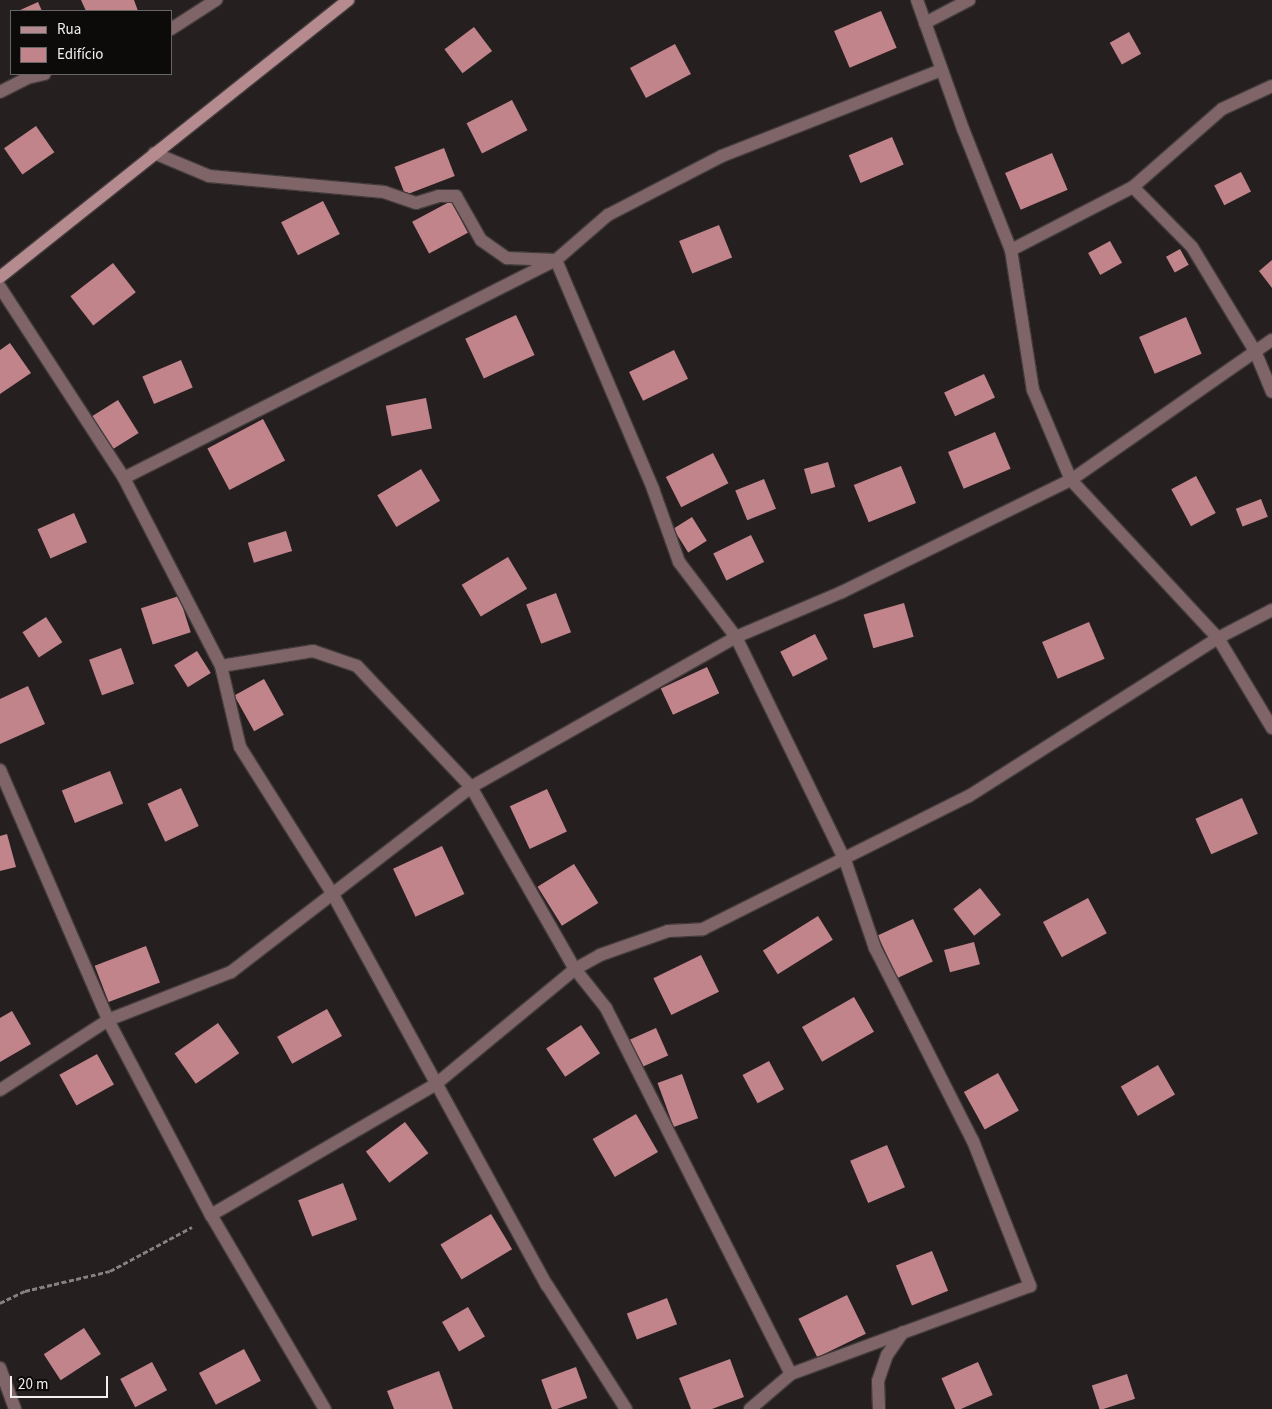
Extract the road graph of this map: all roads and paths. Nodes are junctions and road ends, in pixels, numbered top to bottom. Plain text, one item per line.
1 (216, 0) edge
2 (348, 0) edge
3 (917, 0) edge
4 (969, 0) edge
5 (925, 23) junction
6 (172, 28) edge
7 (942, 70) junction
8 (40, 75) edge
9 (1272, 86) edge
10 (0, 92) edge
11 (154, 153) junction
12 (1133, 187) junction
13 (1012, 250) junction
14 (556, 260) junction
15 (0, 277) edge
16 (0, 287) edge
17 (1272, 340) edge
18 (1255, 351) junction
19 (1272, 392) edge
20 (124, 478) junction
21 (1072, 480) junction
22 (1272, 610) edge
23 (736, 637) junction
24 (1218, 638) junction
25 (221, 666) junction
26 (1272, 728) edge
27 (0, 770) edge
28 (471, 787) junction
29 (845, 860) junction
30 (332, 893) junction
31 (575, 969) junction
32 (108, 1020) junction
33 (436, 1084) junction
34 (0, 1090) edge
35 (211, 1215) junction
36 (0, 1302) edge
37 (903, 1332) junction
38 (0, 1368) edge
39 (791, 1374) junction
40 (15, 1409) edge
41 (324, 1409) edge
42 (626, 1409) edge
43 (750, 1409) edge
44 (879, 1409) edge

1 - 6 street
2 - 11 main road
3 - 5 street
4 - 5 street
5 - 7 street
7 - 13 street
7 - 14 street
8 - 10 street
9 - 12 street
11 - 14 street
11 - 15 main road
12 - 13 street
12 - 18 street
13 - 21 street
14 - 20 street
14 - 23 street
16 - 20 street
17 - 18 street
18 - 19 street
18 - 21 street
20 - 25 street
21 - 23 street
21 - 24 street
22 - 24 street
23 - 28 street
23 - 29 street
24 - 26 street
24 - 29 street
25 - 28 street
25 - 30 street
27 - 32 street
28 - 30 street
28 - 31 street
29 - 31 street
29 - 37 street
30 - 32 street
30 - 33 street
31 - 33 street
31 - 39 street
32 - 34 street
32 - 35 street
33 - 35 street
33 - 42 street
35 - 36 path
35 - 41 street
37 - 39 street
37 - 44 street
38 - 40 street
39 - 43 street

